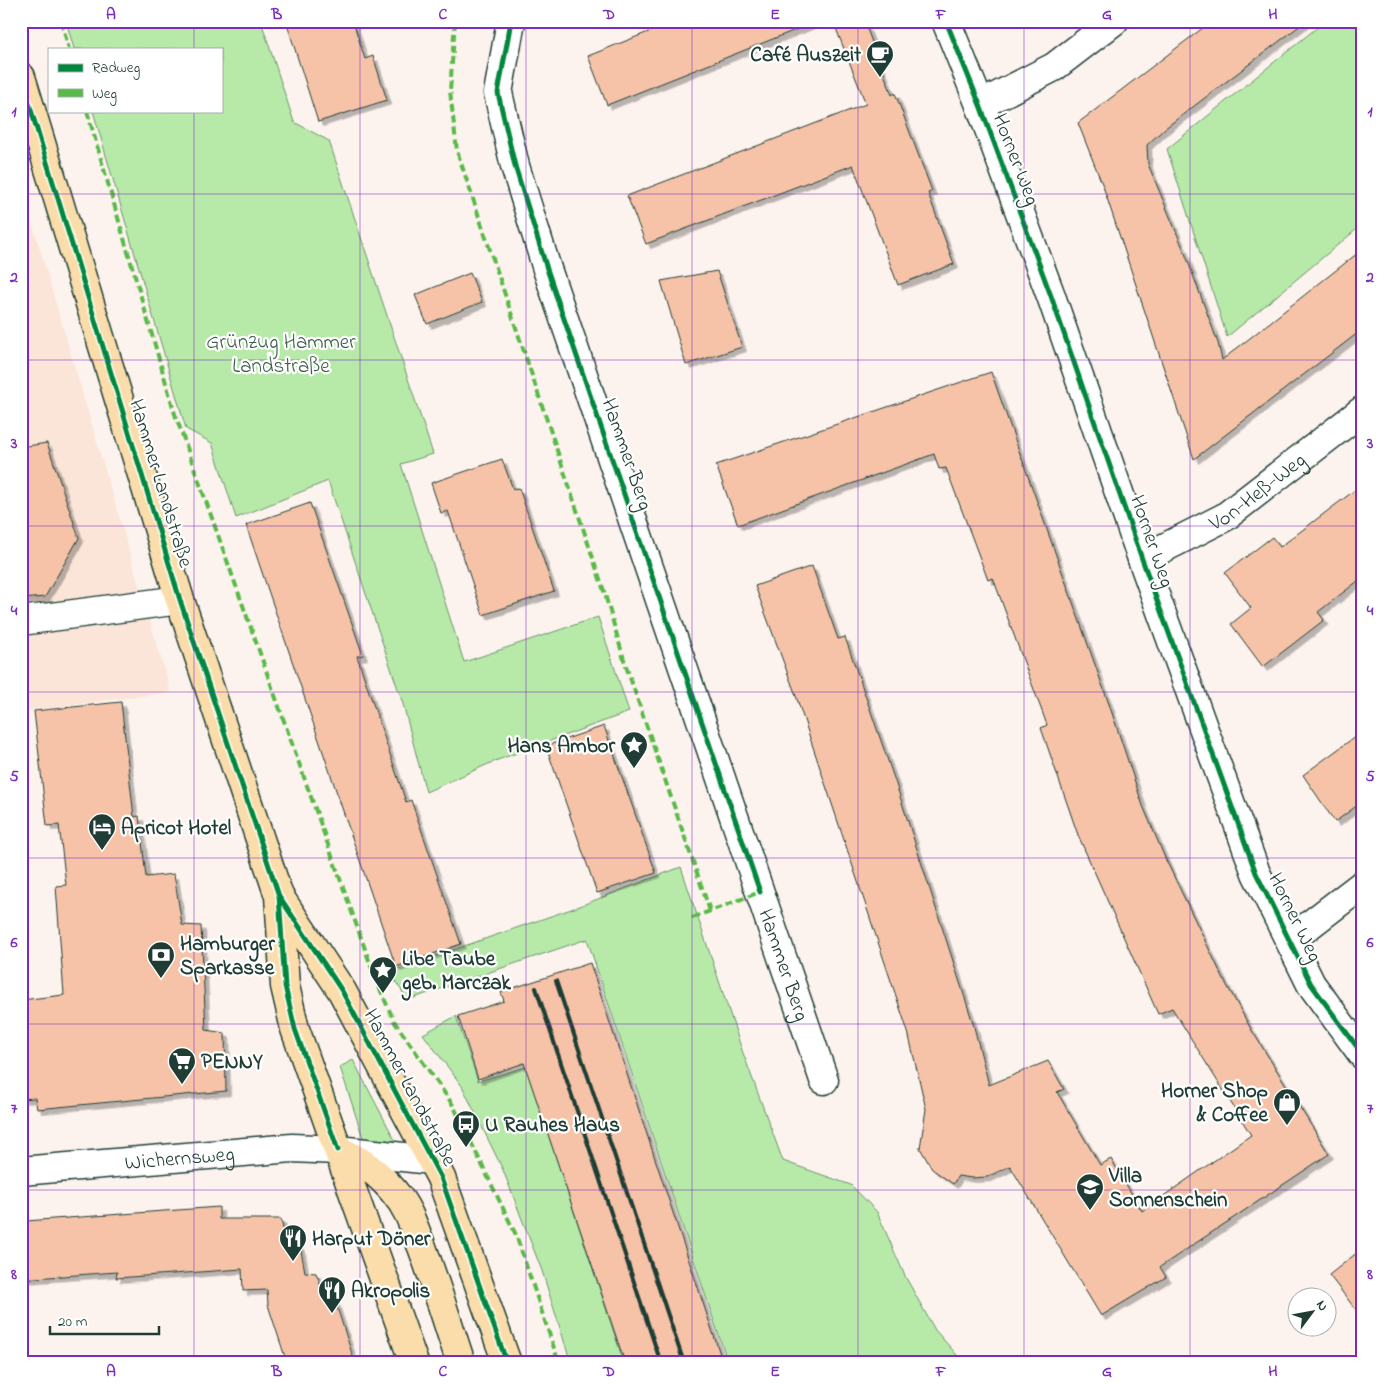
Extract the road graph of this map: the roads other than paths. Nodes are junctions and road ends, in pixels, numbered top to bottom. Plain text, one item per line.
1 (511, 21) edge
2 (946, 21) edge
3 (1114, 21) edge
4 (21, 77) edge
5 (980, 105) junction
6 (1363, 410) edge
7 (1142, 559) junction
8 (180, 600) junction
9 (21, 621) edge
10 (1363, 884) edge
11 (279, 896) junction
12 (1290, 940) junction
13 (1363, 1055) edge
14 (824, 1080) dead end
15 (338, 1150) junction
16 (431, 1160) junction
17 (21, 1171) edge
18 (414, 1363) edge
19 (460, 1363) edge
20 (507, 1363) edge

1 - 14 street, Hammer Berg
2 - 5 street, Horner Weg
3 - 5 street
4 - 8 main road, Hammer Landstraße
5 - 7 street, Horner Weg
6 - 7 street, Von-Heß-Weg
7 - 12 street, Horner Weg
8 - 9 street
8 - 11 main road, Hammer Landstraße
10 - 12 street
11 - 15 main road, Hammer Landstraße
11 - 16 main road, Hammer Landstraße
12 - 13 street, Horner Weg
15 - 16 street, Wichernsweg
15 - 17 street, Wichernsweg
15 - 18 main road, Hammer Landstraße
15 - 19 main road
16 - 20 main road, Hammer Landstraße

